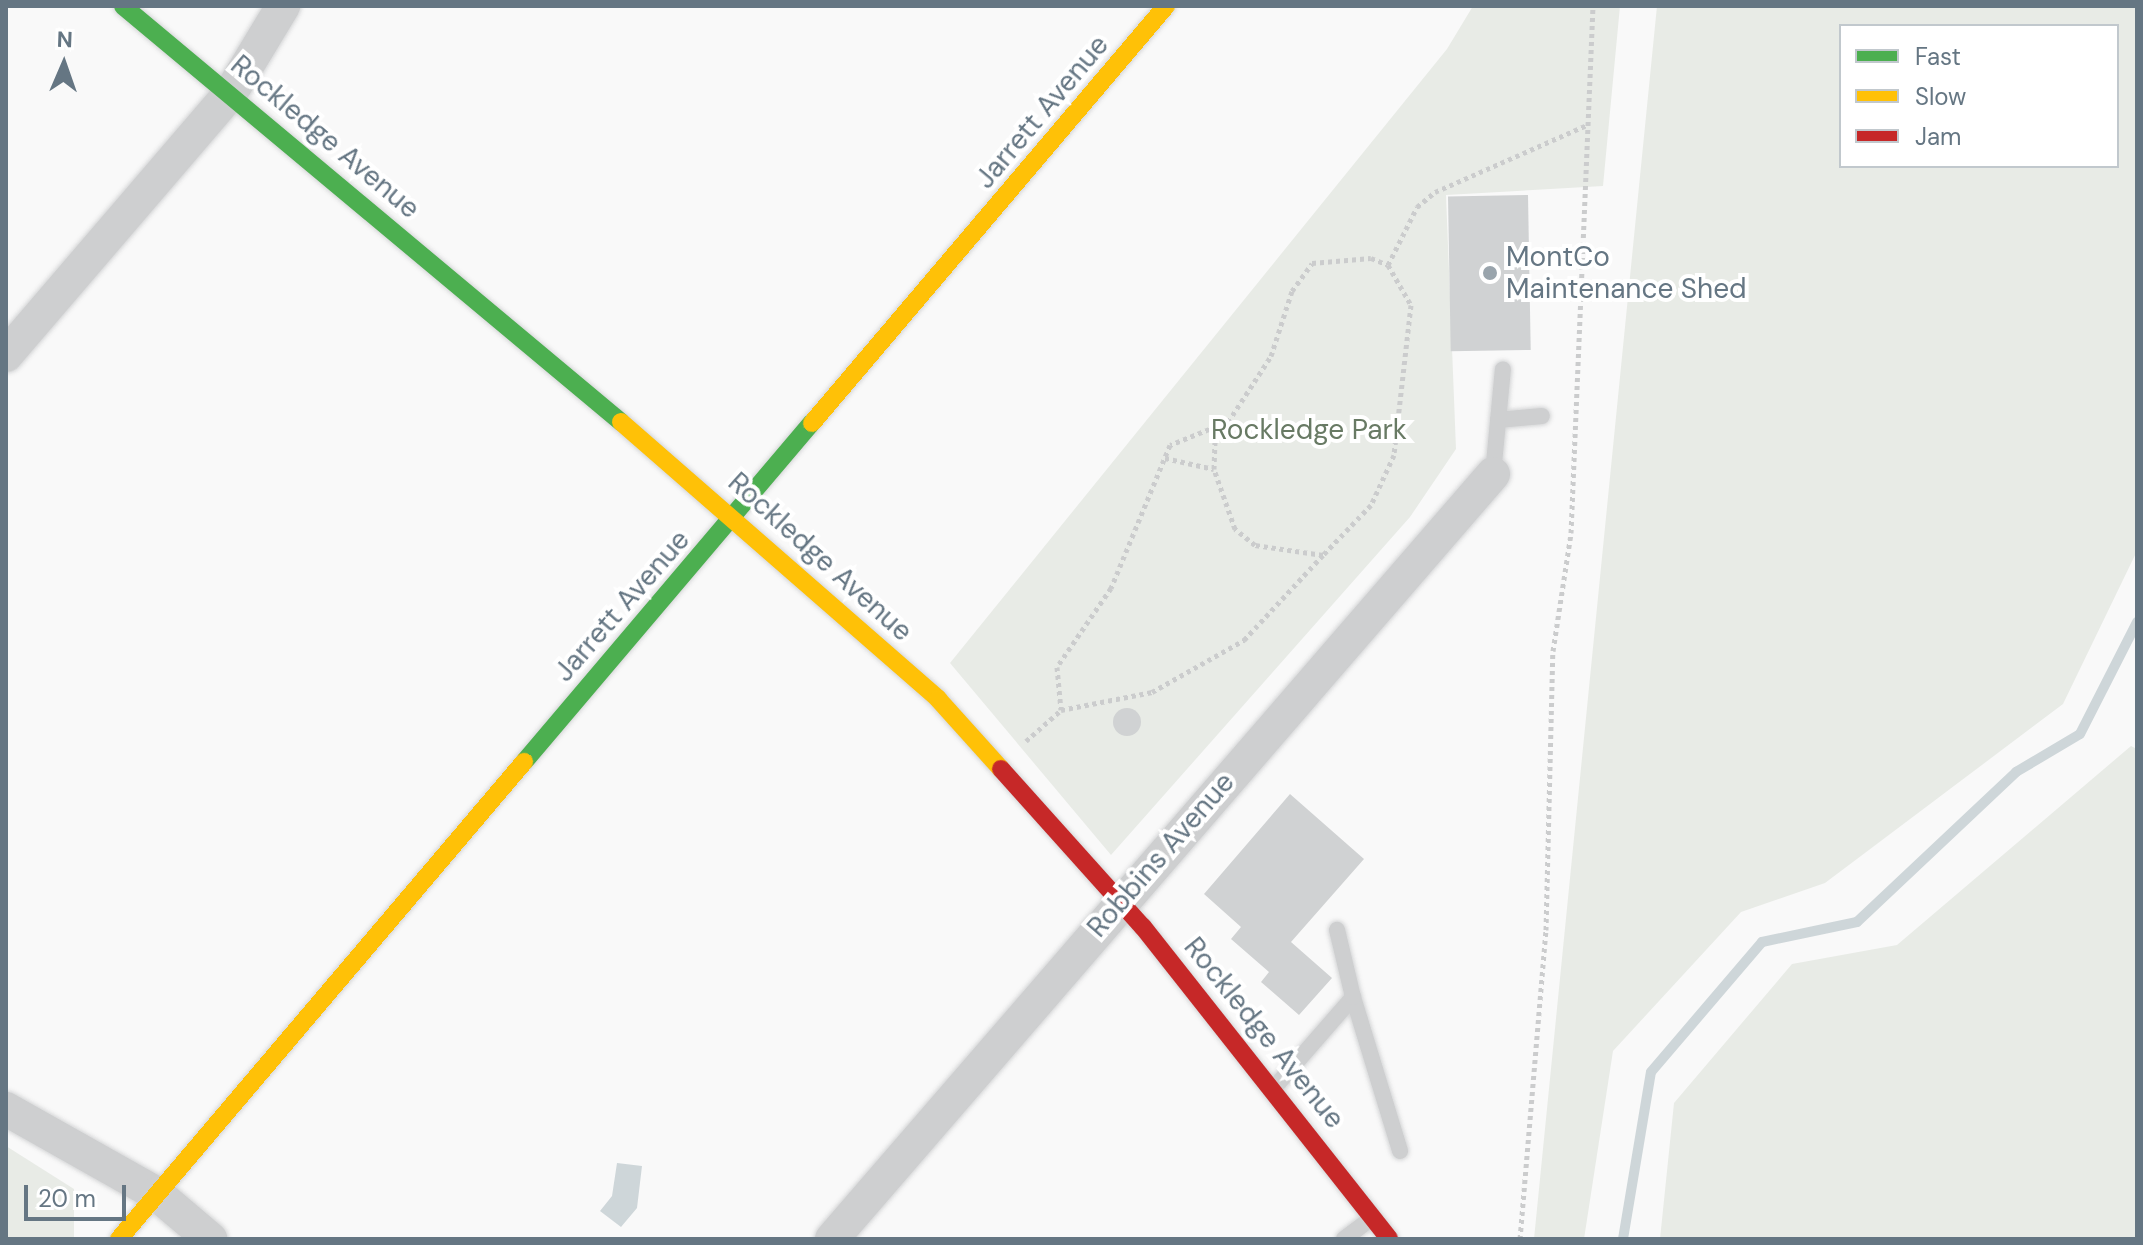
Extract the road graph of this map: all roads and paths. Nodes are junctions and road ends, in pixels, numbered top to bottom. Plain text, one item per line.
1 (123, 6) edge
2 (283, 6) edge
3 (1166, 6) edge
4 (1593, 6) edge
5 (230, 94) junction
6 (1588, 124) junction
7 (1388, 265) junction
8 (6, 355) edge
9 (1503, 369) dead end
10 (1542, 416) dead end
11 (1498, 420) junction
12 (1224, 423) junction
13 (1164, 458) junction
14 (1214, 469) junction
15 (1493, 474) joint
16 (735, 517) junction
17 (1323, 555) junction
18 (1119, 903) junction
19 (1337, 930) dead end
20 (1353, 997) junction
21 (1273, 1089) junction
22 (6, 1109) edge
23 (1400, 1151) dead end
24 (157, 1194) junction
25 (1373, 1217) junction
26 (119, 1239) edge
27 (210, 1239) edge
28 (832, 1239) edge
29 (1344, 1239) edge
30 (1389, 1239) edge
31 (1520, 1239) edge

1 - 5 street, Rockledge Avenue
2 - 5 street
3 - 16 street, Jarrett Avenue
4 - 6 path
5 - 8 street
5 - 16 street, Rockledge Avenue
6 - 7 path
6 - 31 path
7 - 12 path
7 - 17 path
9 - 11 lane
10 - 11 lane
11 - 15 lane
12 - 13 path
12 - 14 path
13 - 14 path
13 - 17 path
14 - 17 path
15 - 18 street, Robbins Avenue
16 - 18 street, Rockledge Avenue
16 - 24 street, Jarrett Avenue
18 - 21 street, Rockledge Avenue
18 - 28 street, Robbins Avenue
19 - 20 lane
20 - 21 lane
20 - 23 lane
21 - 25 street, Rockledge Avenue
22 - 24 street
24 - 26 street, Jarrett Avenue
24 - 27 street
25 - 29 lane
25 - 30 street, Rockledge Avenue

